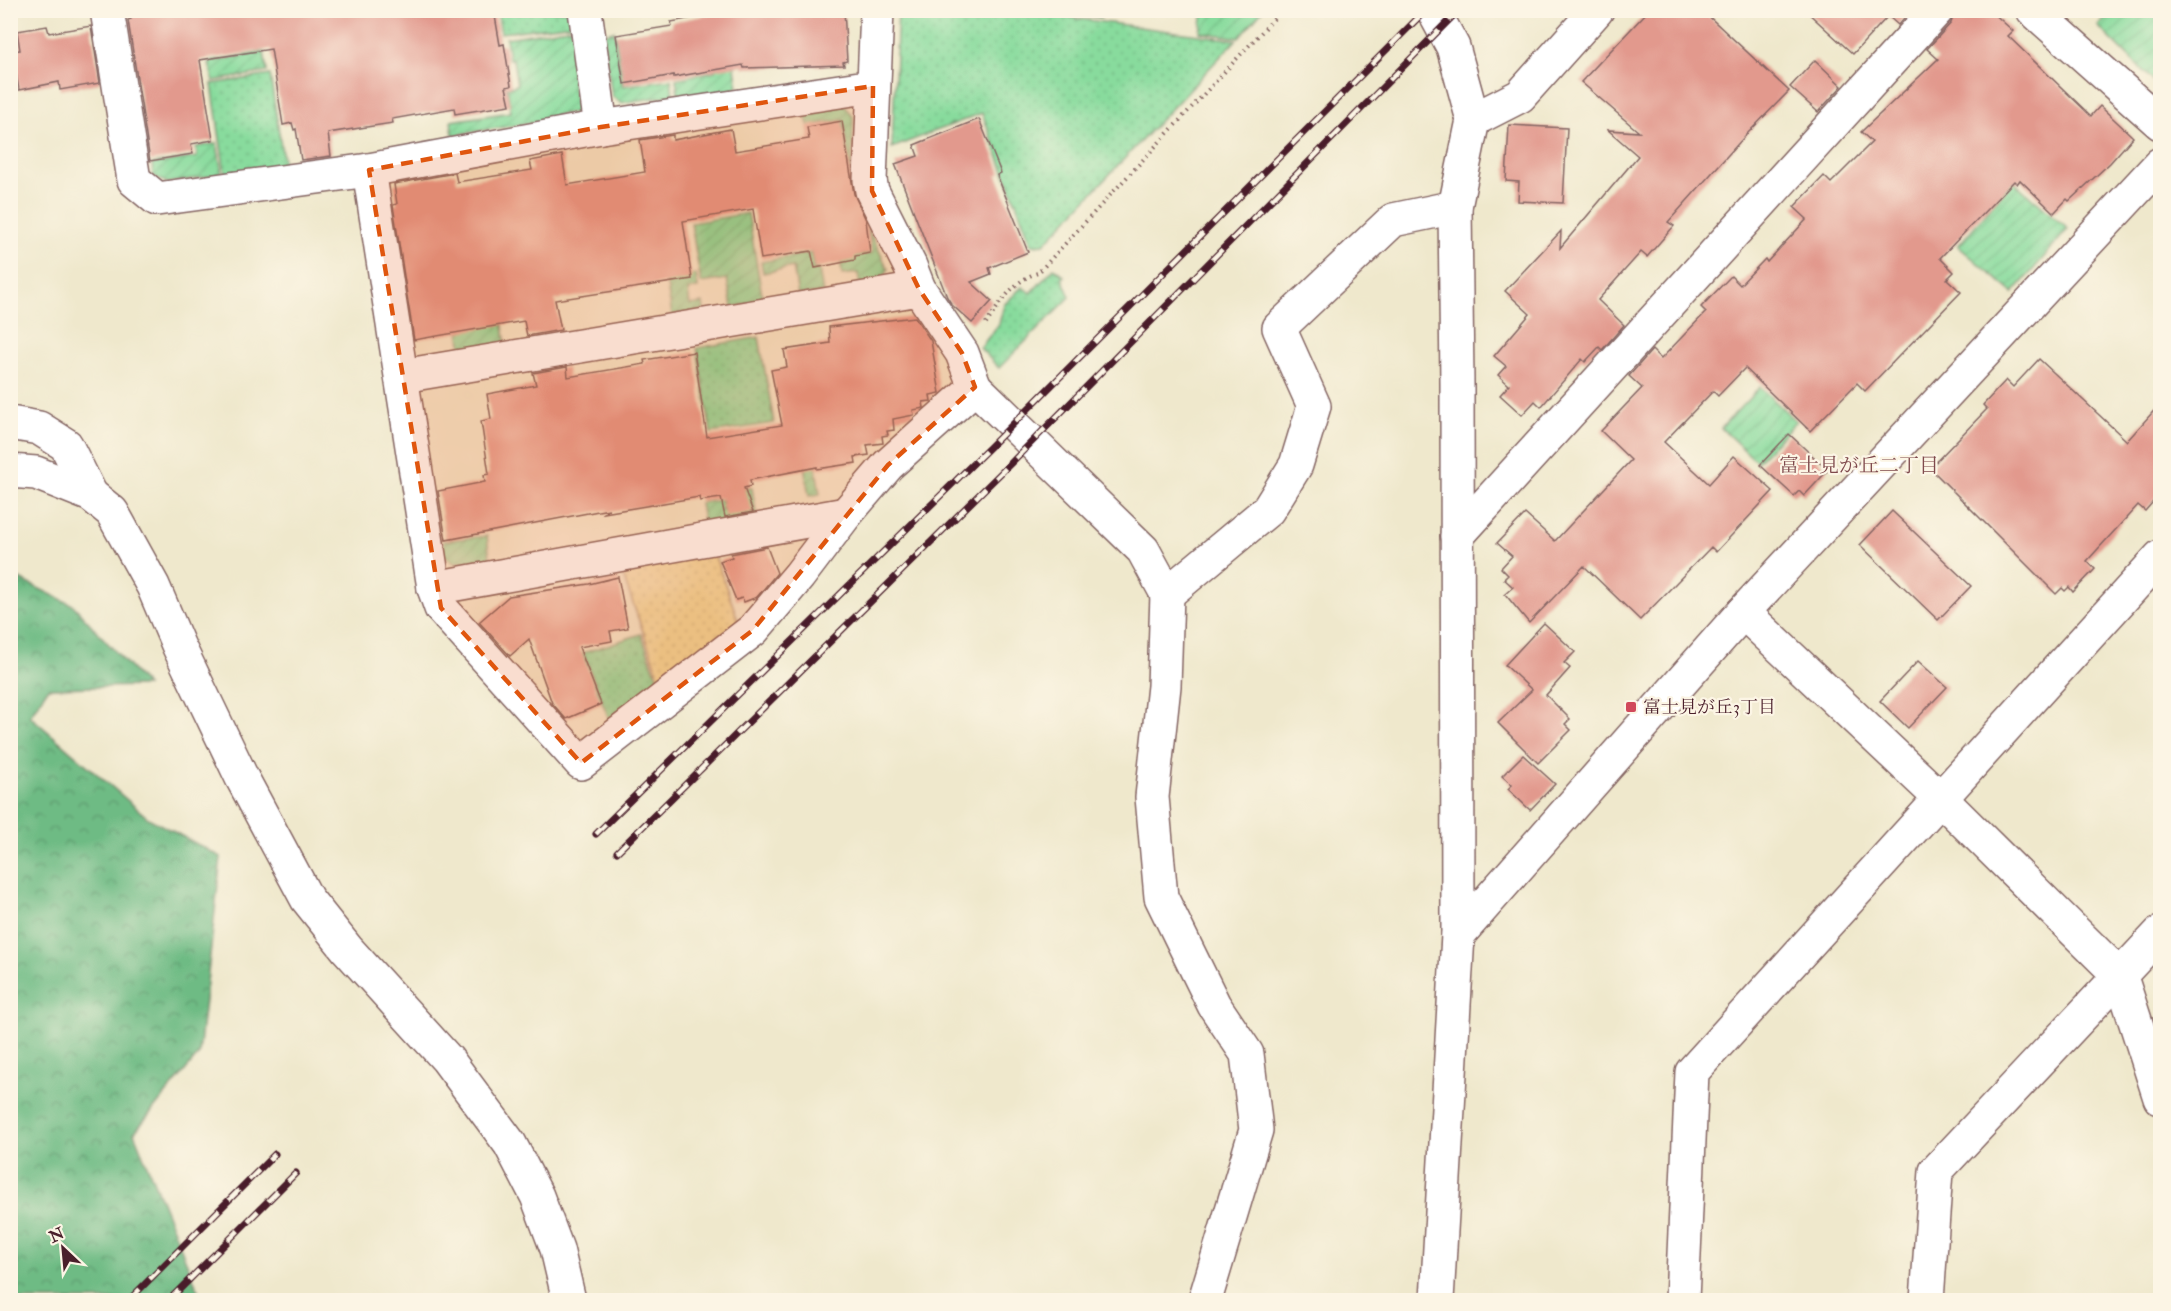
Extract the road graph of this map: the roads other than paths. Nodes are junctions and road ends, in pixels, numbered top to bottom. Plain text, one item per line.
1 (107, 10) edge
2 (585, 10) edge
3 (877, 10) edge
4 (1433, 10) edge
5 (1597, 10) edge
6 (1937, 10) edge
7 (2032, 10) edge
8 (873, 86) junction
9 (1473, 120) junction
10 (2160, 123) edge
11 (601, 127) junction
12 (2160, 164) edge
13 (369, 170) junction
14 (1455, 207) junction
15 (919, 289) junction
16 (402, 376) junction
17 (975, 387) junction
18 (10, 423) edge
19 (10, 471) edge
20 (90, 495) junction
21 (846, 514) junction
22 (1456, 536) junction
23 (2160, 557) edge
24 (434, 588) junction
25 (1167, 594) junction
26 (1743, 612) junction
27 (1940, 798) junction
28 (2160, 933) edge
29 (1458, 935) junction
30 (2121, 977) junction
31 (2160, 1098) edge
32 (569, 1300) edge
33 (1205, 1300) edge
34 (1437, 1300) edge
35 (1682, 1300) edge
36 (1927, 1300) edge

1 - 13 street
2 - 11 street
3 - 8 street
4 - 9 street
5 - 9 street
6 - 22 street
7 - 10 street
8 - 11 street
8 - 15 street
9 - 14 street
11 - 13 street
12 - 26 street
13 - 16 street
14 - 22 street
14 - 25 street
15 - 16 street
15 - 17 street
16 - 24 street
17 - 21 street
17 - 25 street
18 - 20 street
19 - 20 street
20 - 32 street
21 - 24 street
21 - 24 street
22 - 29 street
23 - 27 street
25 - 33 street
26 - 27 street
26 - 29 street
27 - 30 street
27 - 35 street
28 - 30 street
29 - 34 street
30 - 31 street
30 - 36 street

